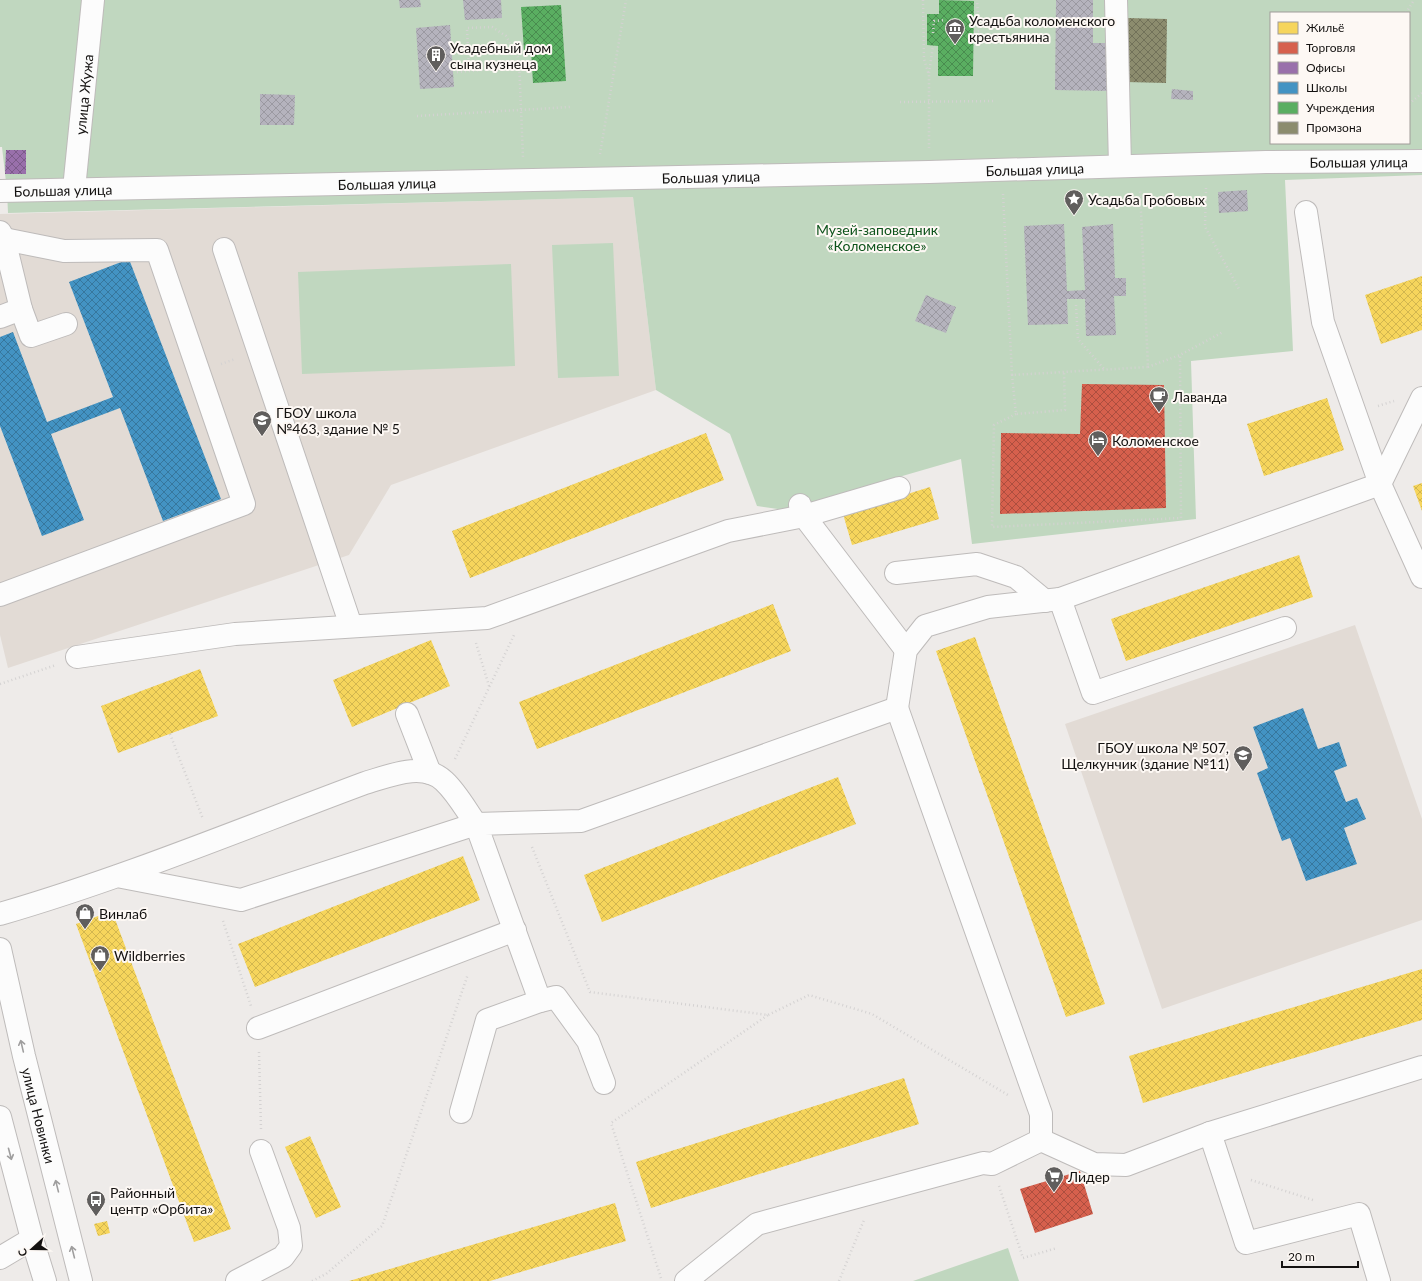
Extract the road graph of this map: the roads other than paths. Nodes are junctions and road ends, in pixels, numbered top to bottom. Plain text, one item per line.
1 (93, 0) edge
2 (1116, 0) edge
3 (1422, 160) edge
4 (1128, 166) junction
5 (74, 189) junction
6 (0, 191) edge
7 (1306, 212) dead end
8 (2, 235) edge
9 (224, 249) dead end
10 (20, 309) junction
11 (0, 317) edge
12 (66, 324) dead end
13 (1422, 398) edge
14 (1380, 484) junction
15 (900, 488) dead end
16 (802, 511) junction
17 (896, 573) dead end
18 (1422, 577) edge
19 (0, 595) edge
20 (1053, 600) junction
21 (351, 626) junction
22 (1286, 628) dead end
23 (906, 650) junction
24 (77, 657) road end
25 (897, 708) junction
26 (407, 714) dead end
27 (437, 777) junction
28 (476, 824) junction
29 (117, 876) junction
30 (0, 914) edge
31 (514, 930) junction
32 (0, 950) edge
33 (540, 1001) junction
34 (258, 1028) road end
35 (1422, 1067) edge
36 (604, 1083) dead end
37 (461, 1112) dead end
38 (0, 1116) edge
39 (1210, 1133) junction
40 (1041, 1140) junction
41 (262, 1151) road end
42 (32, 1239) junction
43 (0, 1258) edge
44 (45, 1281) edge
45 (80, 1281) edge
46 (237, 1281) edge
47 (686, 1281) edge
48 (1379, 1281) edge

1 - 5 street, улица Жужа
2 - 4 street
3 - 4 street, Большая улица
4 - 5 street, Большая улица
5 - 6 street, Большая улица
7 - 14 street
8 - 10 street
8 - 19 street
9 - 21 street
10 - 11 street
10 - 12 street
13 - 14 street
14 - 18 street
14 - 20 street
15 - 16 street
16 - 21 street
16 - 23 street
17 - 20 street
20 - 22 street
20 - 23 street
21 - 24 street
23 - 25 street
25 - 28 street
25 - 40 street
26 - 27 street
27 - 28 street
27 - 29 street
28 - 29 street
28 - 31 street
29 - 30 street
31 - 33 street
31 - 34 street
45 -> 32 street, улица Новинки
33 - 36 street
33 - 37 street
35 - 39 street
38 -> 42 street
39 - 40 street
39 - 48 street
40 - 47 street
41 - 46 street
42 - 43 street
42 - 44 street

